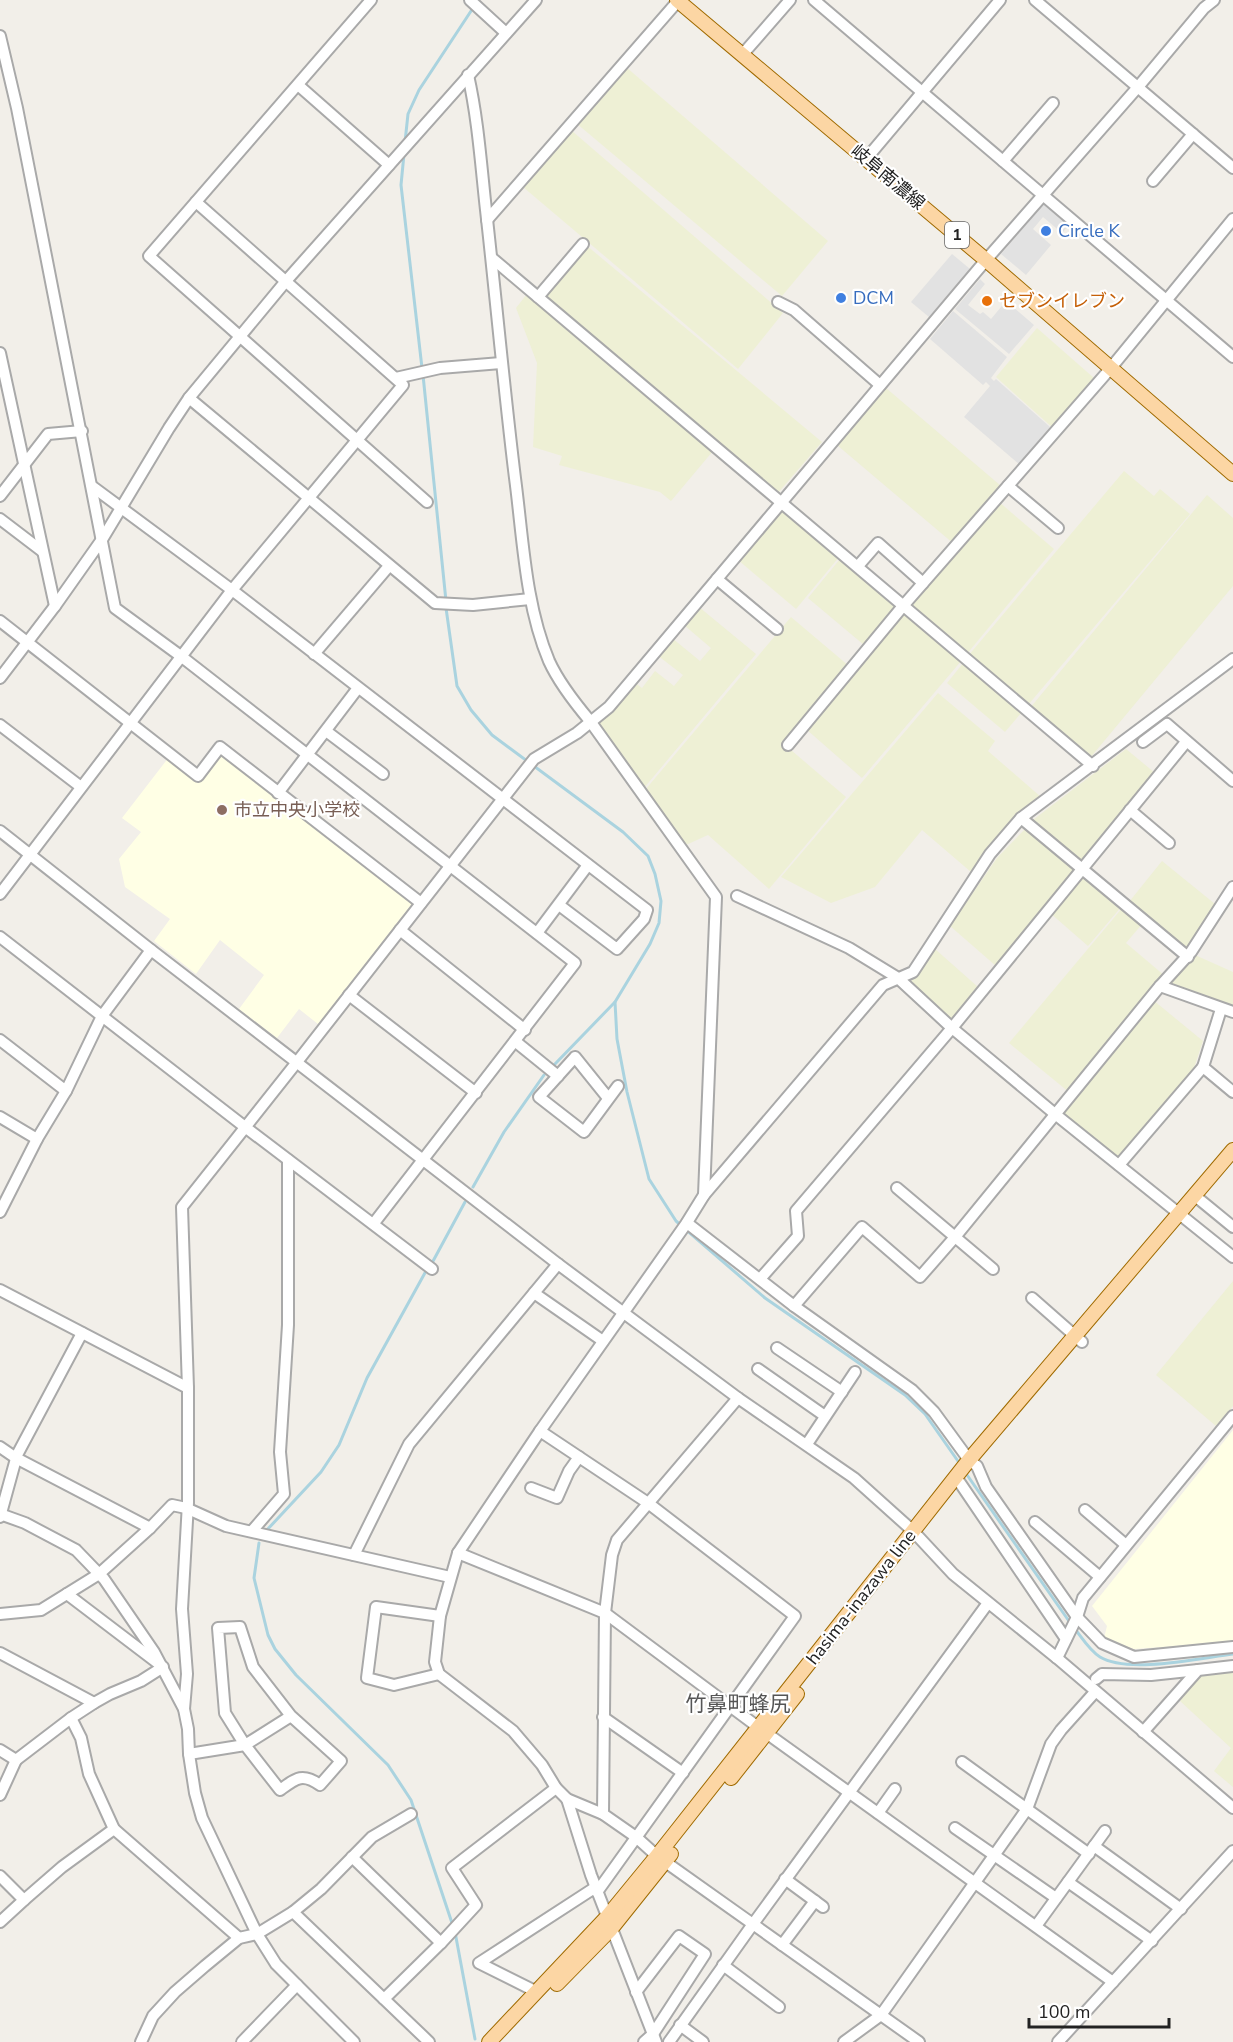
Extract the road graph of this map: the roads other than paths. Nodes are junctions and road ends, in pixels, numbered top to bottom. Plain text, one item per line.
1 (371, 0) edge
2 (470, 0) edge
3 (536, 0) edge
4 (678, 0) edge
5 (790, 0) edge
6 (814, 0) edge
7 (1000, 0) edge
8 (1035, 0) edge
9 (1214, 0) edge
10 (506, 33) junction
11 (0, 36) edge
12 (742, 55) junction
13 (468, 75) junction
14 (298, 85) junction
15 (1138, 87) junction
16 (922, 92) junction
17 (1053, 103) dead end
18 (1193, 134) junction
19 (866, 159) junction
20 (1004, 161) junction
21 (390, 164) junction
22 (1233, 168) edge
23 (1152, 182) dead end
24 (1043, 194) junction
25 (196, 202) junction
26 (1233, 219) edge
27 (487, 220) junction
28 (583, 243) dead end
29 (493, 258) junction
30 (986, 260) junction
31 (286, 281) junction
32 (538, 297) junction
33 (1167, 300) junction
34 (778, 302) dead end
35 (239, 337) junction
36 (0, 353) edge
37 (1233, 357) edge
38 (501, 363) junction
39 (1110, 369) junction
40 (396, 378) junction
41 (4, 385) edge
42 (880, 385) junction
43 (189, 398) junction
44 (82, 431) junction
45 (357, 440) junction
46 (24, 465) junction
47 (1232, 471) edge
48 (1008, 486) junction
49 (93, 487) junction
50 (0, 496) edge
51 (309, 499) junction
52 (427, 502) dead end
53 (781, 502) junction
54 (122, 507) junction
55 (0, 519) edge
56 (1058, 528) dead end
57 (103, 538) junction
58 (42, 551) junction
59 (389, 566) junction
60 (858, 566) junction
61 (717, 579) junction
62 (922, 583) junction
63 (231, 590) junction
64 (530, 599) junction
65 (55, 606) junction
66 (903, 606) junction
67 (0, 621) edge
68 (777, 629) dead end
69 (28, 642) junction
70 (314, 654) junction
71 (182, 657) junction
72 (1233, 659) edge
73 (0, 678) edge
74 (358, 688) junction
75 (590, 721) junction
76 (131, 723) junction
77 (0, 725) edge
78 (326, 731) junction
79 (1143, 742) dead end
80 (1186, 742) junction
81 (788, 745) dead end
82 (308, 755) junction
83 (1093, 766) junction
84 (383, 774) dead end
85 (1233, 781) edge
86 (81, 787) junction
87 (278, 793) junction
88 (503, 799) junction
89 (1130, 810) junction
90 (1021, 818) junction
91 (0, 831) edge
92 (1169, 843) dead end
93 (30, 855) junction
94 (588, 865) junction
95 (450, 866) junction
96 (1082, 868) junction
97 (1233, 886) edge
98 (0, 894) edge
99 (737, 896) dead end
100 (421, 903) junction
101 (560, 905) junction
102 (400, 930) junction
103 (537, 933) junction
104 (0, 938) edge
105 (151, 950) junction
106 (1188, 957) junction
107 (898, 978) junction
108 (1160, 986) junction
109 (350, 995) junction
110 (1221, 1009) junction
111 (1233, 1012) edge
112 (102, 1016) junction
113 (952, 1028) junction
114 (525, 1030) junction
115 (0, 1040) edge
116 (516, 1042) junction
117 (297, 1062) junction
118 (1203, 1067) junction
119 (558, 1076) junction
120 (618, 1086) dead end
121 (66, 1091) junction
122 (1233, 1092) edge
123 (476, 1093) junction
124 (608, 1098) junction
125 (1055, 1114) junction
126 (0, 1117) edge
127 (245, 1127) junction
128 (38, 1139) junction
129 (1233, 1150) edge
130 (424, 1159) junction
131 (288, 1160) junction
132 (1233, 1164) edge
133 (1119, 1165) junction
134 (897, 1188) dead end
135 (704, 1196) junction
136 (1198, 1198) junction
137 (0, 1212) edge
138 (1183, 1215) junction
139 (374, 1223) junction
140 (684, 1226) junction
141 (1233, 1227) edge
142 (955, 1237) junction
143 (1233, 1257) edge
144 (558, 1264) junction
145 (432, 1269) dead end
146 (993, 1269) dead end
147 (760, 1279) junction
148 (0, 1290) edge
149 (534, 1293) junction
150 (1032, 1298) dead end
151 (795, 1306) junction
152 (623, 1313) junction
153 (82, 1333) junction
154 (1079, 1339) junction
155 (603, 1341) junction
156 (777, 1348) dead end
157 (758, 1369) dead end
158 (855, 1372) dead end
159 (188, 1388) junction
160 (842, 1392) junction
161 (738, 1398) junction
162 (825, 1416) junction
163 (1233, 1416) edge
164 (540, 1431) junction
165 (807, 1444) junction
166 (0, 1447) edge
167 (579, 1457) junction
168 (16, 1458) junction
169 (966, 1472) junction
170 (531, 1488) dead end
171 (648, 1503) junction
172 (186, 1508) junction
173 (1085, 1510) dead end
174 (0, 1515) edge
175 (1035, 1522) dead end
176 (150, 1528) junction
177 (252, 1531) junction
178 (916, 1534) junction
179 (1126, 1545) junction
180 (458, 1553) junction
181 (354, 1555) junction
182 (99, 1574) junction
183 (450, 1577) junction
184 (1100, 1577) junction
185 (67, 1594) junction
186 (988, 1603) junction
187 (605, 1613) junction
188 (0, 1614) edge
189 (440, 1616) junction
190 (1072, 1627) junction
191 (1233, 1647) edge
192 (0, 1653) edge
193 (1057, 1658) junction
194 (1233, 1666) edge
195 (163, 1667) junction
196 (1198, 1671) junction
197 (439, 1674) junction
198 (1096, 1678) dead end
199 (1095, 1692) junction
200 (94, 1703) junction
201 (731, 1706) junction
202 (184, 1709) junction
203 (291, 1716) junction
204 (603, 1717) junction
205 (71, 1718) junction
206 (762, 1730) junction
207 (1143, 1732) junction
208 (245, 1745) junction
209 (0, 1750) edge
210 (189, 1754) junction
211 (16, 1760) junction
212 (962, 1762) dead end
213 (683, 1773) junction
214 (556, 1788) junction
215 (895, 1789) dead end
216 (848, 1792) junction
217 (0, 1795) edge
218 (567, 1799) junction
219 (1233, 1808) edge
220 (1027, 1809) junction
221 (878, 1813) junction
222 (411, 1814) dead end
223 (603, 1814) junction
224 (955, 1828) dead end
225 (114, 1829) junction
226 (1105, 1831) dead end
227 (636, 1837) junction
228 (1091, 1850) junction
229 (1233, 1851) edge
230 (994, 1855) junction
231 (352, 1857) junction
232 (661, 1859) junction
233 (0, 1876) edge
234 (785, 1879) junction
235 (1068, 1881) junction
236 (974, 1882) junction
237 (596, 1889) junction
238 (1056, 1898) junction
239 (24, 1900) junction
240 (1180, 1909) junction
241 (293, 1912) junction
242 (0, 1922) edge
243 (609, 1923) junction
244 (753, 1924) junction
245 (1036, 1926) junction
246 (257, 1934) junction
247 (239, 1938) junction
248 (1152, 1941) junction
249 (441, 1943) junction
250 (783, 1945) junction
251 (723, 1965) junction
252 (1113, 1982) junction
253 (297, 1985) junction
254 (537, 1992) junction
255 (636, 1992) junction
256 (384, 1999) junction
257 (779, 2007) dead end
258 (881, 2015) junction
259 (680, 2025) junction
260 (651, 2039) edge
261 (141, 2042) edge
262 (242, 2042) edge
263 (354, 2042) edge
264 (429, 2042) edge
265 (489, 2042) edge
266 (502, 2042) edge
267 (669, 2042) edge
268 (704, 2042) edge
269 (844, 2042) edge
270 (919, 2042) edge
271 (1058, 2042) edge

1 - 14 street
2 - 10 street
3 - 10 street
4 - 12 main road, 岐阜南濃線 / 1
4 - 27 street
5 - 12 street
6 - 16 street
7 - 16 street
8 - 15 street
9 - 15 street
10 - 13 street
11 - 44 street
12 - 19 main road, 岐阜南濃線 / 1
13 - 21 street
13 - 27 street
14 - 21 street
14 - 25 street
15 - 18 street
15 - 24 street
16 - 19 street
16 - 20 street
17 - 20 street
18 - 22 street
18 - 23 street
19 - 30 main road, 岐阜南濃線 / 1
20 - 24 street
21 - 31 street
24 - 30 street
24 - 33 street
25 - 31 street
25 - 35 street
26 - 33 street
27 - 29 street
28 - 32 street
29 - 32 street
29 - 38 street
30 - 39 main road, 岐阜南濃線 / 1
30 - 42 street
31 - 35 street
31 - 40 street
32 - 53 street
33 - 37 street
33 - 39 street
34 - 42 street
35 - 43 street
35 - 45 street
36 - 41 street
38 - 40 street
38 - 64 street
39 - 47 main road, 岐阜南濃線 / 1
39 - 48 street
40 - 45 street
41 - 46 street
42 - 53 street
43 - 51 street
43 - 54 street
44 - 46 street
44 - 49 street
45 - 51 street
45 - 52 street
46 - 50 street
46 - 58 street
48 - 56 street
48 - 62 street
49 - 54 street
49 - 57 street
51 - 59 street
51 - 63 street
53 - 60 street
53 - 61 street
54 - 57 street
54 - 63 street
55 - 58 street
57 - 65 street
57 - 71 street
58 - 65 street
59 - 64 street
59 - 70 street
60 - 62 street
60 - 66 street
61 - 68 street
61 - 75 street
62 - 66 street
63 - 70 street
63 - 71 street
64 - 75 street
65 - 69 street
66 - 81 street
66 - 83 street
67 - 69 street
69 - 73 street
69 - 76 street
70 - 74 street
71 - 76 street
71 - 82 street
72 - 83 street
74 - 78 street
74 - 88 street
75 - 88 street
75 - 135 street
76 - 86 street
76 - 87 street
77 - 86 street
78 - 82 street
78 - 84 street
79 - 80 street
80 - 85 street
80 - 89 street
82 - 87 street
82 - 95 street
83 - 90 street
86 - 93 street
87 - 100 street
88 - 94 street
88 - 95 street
89 - 92 street
89 - 96 street
90 - 96 street
90 - 107 street
91 - 93 street
93 - 98 street
93 - 105 street
94 - 101 street
94 - 101 street
95 - 100 street
95 - 103 street
96 - 106 street
96 - 113 street
97 - 106 street
99 - 107 street
100 - 102 street
101 - 103 street
102 - 109 street
102 - 114 street
103 - 114 street
104 - 112 street
105 - 112 street
105 - 117 street
106 - 108 street
107 - 113 street
107 - 135 street
108 - 110 street
108 - 125 street
109 - 117 street
109 - 123 street
110 - 111 street
110 - 118 street
112 - 121 street
112 - 127 street
113 - 125 street
113 - 147 street
114 - 116 street
115 - 121 street
116 - 119 street
116 - 123 street
117 - 127 street
117 - 130 street
118 - 122 street
118 - 133 street
119 - 124 street
119 - 124 street
120 - 124 street
121 - 128 street
123 - 130 street
125 - 133 street
125 - 142 street
126 - 128 street
127 - 131 street
127 - 159 street
128 - 137 street
129 - 136 main road, hasima-inazawa line
130 - 139 street
130 - 144 street
131 - 139 street
131 - 177 street
132 - 136 main road, hasima-inazawa line
133 - 138 street
134 - 142 street
135 - 140 street
136 - 138 main road, hasima-inazawa line
136 - 141 street
138 - 143 street
138 - 154 main road, hasima-inazawa line
139 - 145 street
140 - 147 street
140 - 152 street
142 - 146 street
142 - 151 street
144 - 149 street
144 - 152 street
147 - 151 street
148 - 153 street
149 - 155 street
149 - 181 street
150 - 154 street
151 - 169 street
152 - 155 street
152 - 161 street
153 - 159 street
153 - 168 street
154 - 169 main road, hasima-inazawa line
155 - 164 street
156 - 160 street
157 - 162 street
158 - 160 street
159 - 172 street
160 - 162 street
161 - 165 street
161 - 171 street
162 - 165 street
163 - 179 street
164 - 167 street
164 - 180 street
165 - 178 street
166 - 168 street
167 - 170 street
167 - 171 street
168 - 174 street
168 - 176 street
169 - 178 main road, hasima-inazawa line
169 - 190 street
169 - 190 street
171 - 187 street
171 - 201 street
172 - 176 street
172 - 177 street
172 - 202 street
173 - 179 street
174 - 182 street
175 - 184 street
176 - 182 street
177 - 181 street
178 - 186 street
178 - 206 main road, hasima-inazawa line
179 - 184 street
180 - 183 street
180 - 187 street
181 - 183 street
182 - 185 street
182 - 195 street
183 - 189 street
184 - 190 street
185 - 188 street
185 - 195 street
186 - 193 street
186 - 216 street
187 - 201 street
187 - 204 street
189 - 197 street
189 - 197 street
190 - 191 street
190 - 193 street
192 - 200 street
193 - 199 street
194 - 196 street
195 - 200 street
195 - 202 street
196 - 198 street
196 - 207 street
197 - 214 street
199 - 207 street
199 - 220 street
200 - 205 street
201 - 206 street
201 - 213 street
202 - 210 street
203 - 208 street
203 - 208 street
203 - 208 street
204 - 213 street
204 - 223 street
205 - 211 street
205 - 225 street
206 - 216 street
206 - 232 main road, hasima-inazawa line
207 - 219 street
208 - 210 street
209 - 211 street
210 - 246 street
211 - 217 street
212 - 220 street
213 - 227 street
214 - 218 street
214 - 249 street
215 - 221 street
216 - 221 street
216 - 234 street
218 - 223 street
218 - 237 street
220 - 228 street
220 - 230 street
221 - 236 street
222 - 231 street
223 - 227 street
224 - 230 street
225 - 239 street
225 - 247 street
226 - 228 street
227 - 232 street
227 - 237 street
228 - 235 street
228 - 240 street
229 - 240 street
230 - 236 street
230 - 238 street
231 - 241 street
231 - 249 street
232 - 243 main road, hasima-inazawa line
232 - 244 street
233 - 239 street
234 - 244 street
234 - 250 street
235 - 238 street
235 - 248 street
236 - 245 street
236 - 258 street
237 - 243 street
237 - 254 street
238 - 245 street
239 - 242 street
240 - 248 street
241 - 246 street
241 - 256 street
243 - 254 main road, hasima-inazawa line
243 - 255 street
243 - 266 main road, hasima-inazawa line
244 - 250 street
244 - 251 street
245 - 252 street
246 - 247 street
246 - 253 street
247 - 261 street
248 - 252 street
249 - 256 street
250 - 258 street
251 - 257 street
251 - 259 street
252 - 271 street
253 - 262 street
253 - 263 street
254 - 265 main road, hasima-inazawa line
255 - 260 street
255 - 260 street
256 - 264 street
258 - 269 street
258 - 270 street
259 - 267 street
259 - 268 street

